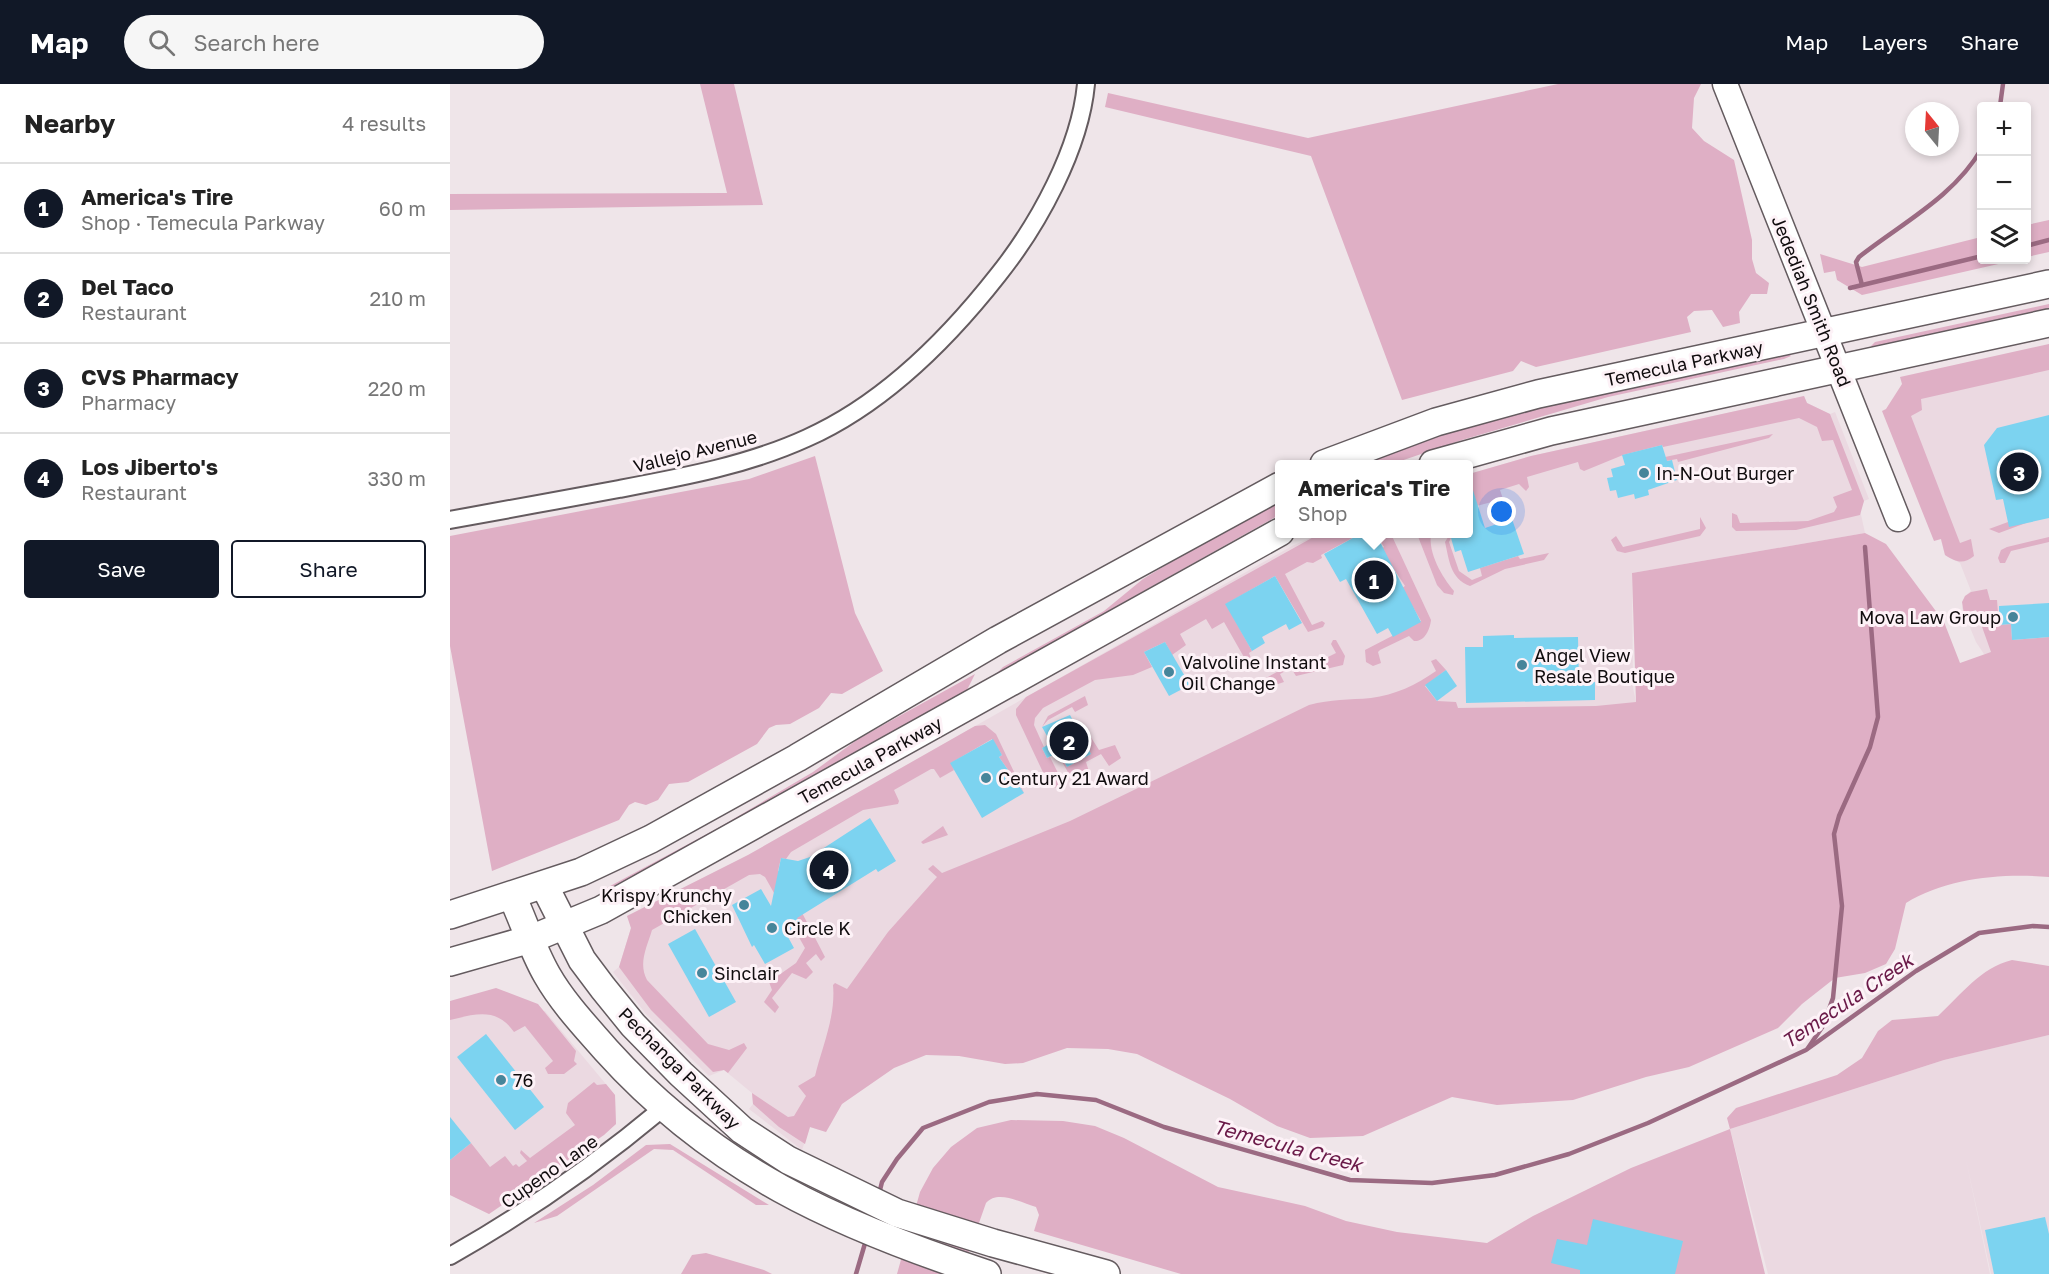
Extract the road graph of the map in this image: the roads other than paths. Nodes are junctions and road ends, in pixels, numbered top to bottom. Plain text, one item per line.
1 (1086, 84) edge
2 (1725, 84) edge
3 (2049, 284) edge
4 (2049, 323) edge
5 (1825, 334) junction
6 (1839, 370) junction
7 (1337, 460) edge
8 (1450, 460) edge
9 (1275, 489) edge
10 (1898, 519) dead end
11 (450, 520) edge
12 (1275, 535) edge
13 (544, 885) junction
14 (512, 896) junction
15 (450, 915) edge
16 (565, 926) junction
17 (531, 939) junction
18 (450, 962) edge
19 (663, 1108) junction
20 (450, 1256) edge
21 (986, 1274) edge
22 (1106, 1274) edge

1 - 11 street, Vallejo Avenue
2 - 5 street, Jedediah Smith Road
3 - 5 main road, Temecula Parkway
4 - 6 main road
5 - 6 street, Jedediah Smith Road
5 - 7 main road, Temecula Parkway
6 - 8 main road
6 - 10 street, Jedediah Smith Road
9 - 13 main road, Temecula Parkway
12 - 16 main road, Temecula Parkway
13 - 14 main road, Temecula Parkway
13 - 16 main road, Pechanga Parkway
14 - 15 main road, Temecula Parkway
14 - 17 main road, Pechanga Parkway
16 - 17 main road, Temecula Parkway
16 - 22 main road, Pechanga Parkway
17 - 18 main road, Temecula Parkway
17 - 19 main road, Pechanga Parkway
19 - 20 street, Cupeno Lane
19 - 21 main road, Pechanga Parkway

